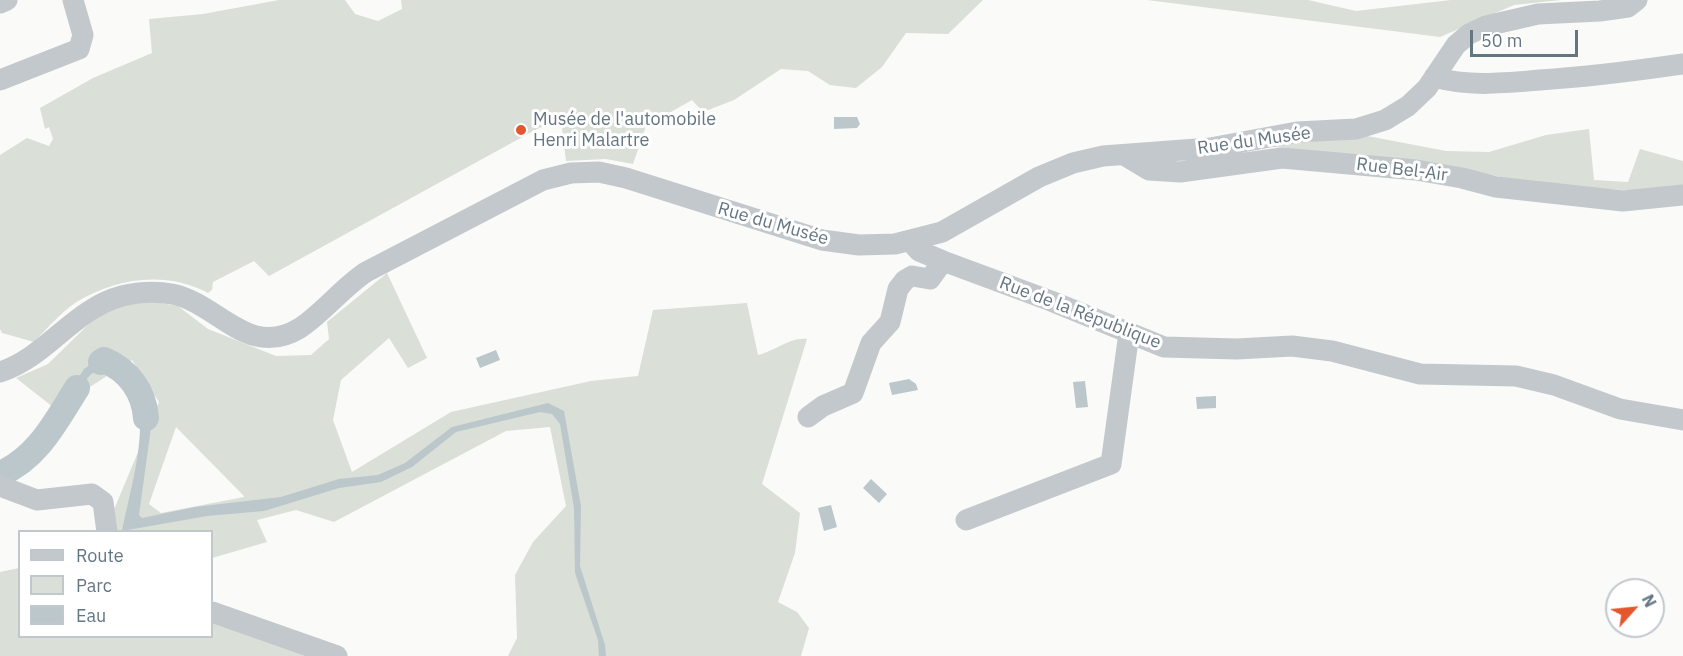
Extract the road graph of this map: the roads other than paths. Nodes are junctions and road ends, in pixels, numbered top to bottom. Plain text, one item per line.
1 (7, 0) edge
2 (73, 0) edge
3 (1637, 0) edge
4 (0, 3) edge
5 (1683, 64) edge
6 (1434, 77) junction
7 (0, 80) edge
8 (1124, 155) junction
9 (1683, 195) edge
10 (909, 241) junction
11 (943, 261) junction
12 (1129, 333) junction
13 (0, 372) edge
14 (808, 417) dead end
15 (1683, 420) edge
16 (7, 489) edge
17 (966, 520) dead end
18 (108, 530) edge
19 (213, 612) edge
20 (337, 656) edge

1 - 4 street
2 - 7 street
3 - 6 street, Rue du Musée
5 - 6 street
6 - 8 street, Rue du Musée
8 - 9 street, Rue Bel-Air
8 - 10 street, Rue du Musée
10 - 11 street, Rue de la République
10 - 13 street, Rue du Musée
11 - 12 street, Rue de la République
11 - 14 street
12 - 15 street, Rue de la République
12 - 17 street
16 - 18 street
19 - 20 street

